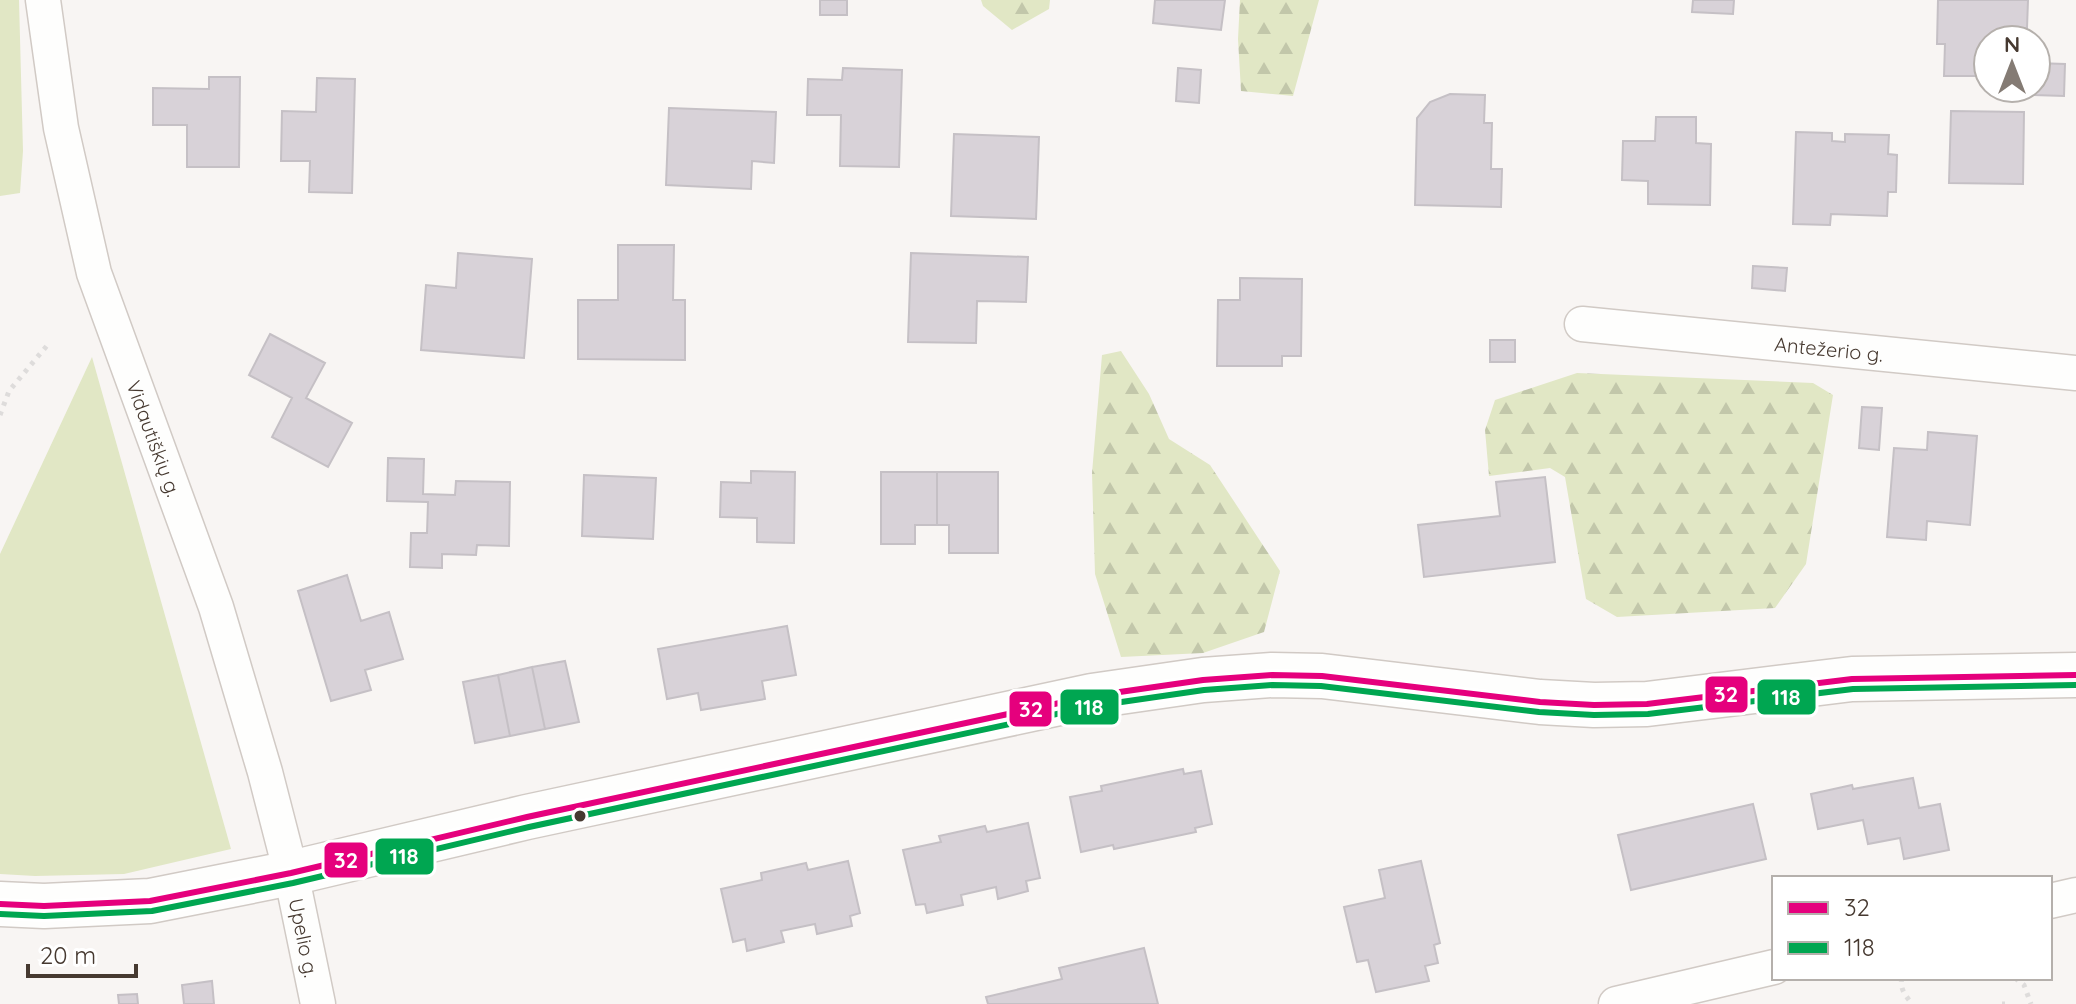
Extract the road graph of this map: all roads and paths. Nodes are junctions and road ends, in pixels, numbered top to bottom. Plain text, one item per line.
1 (43, 0) edge
2 (1582, 324) dead end
3 (50, 342) dead end
4 (2076, 373) edge
5 (0, 415) edge
6 (2076, 675) edge
7 (291, 873) junction
8 (2076, 895) edge
9 (2052, 901) edge
10 (0, 904) edge
11 (1772, 967) edge
12 (1902, 980) edge
13 (2018, 980) edge
14 (318, 1004) edge
15 (1616, 1004) edge
16 (1912, 1004) edge
17 (2031, 1004) edge

1 - 7 street, Vidautiškių g.
2 - 4 street, Antežerio g.
3 - 5 path
6 - 7 street
7 - 10 street
7 - 14 street, Upelio g.
8 - 9 street
11 - 15 street
12 - 16 path
13 - 17 path

